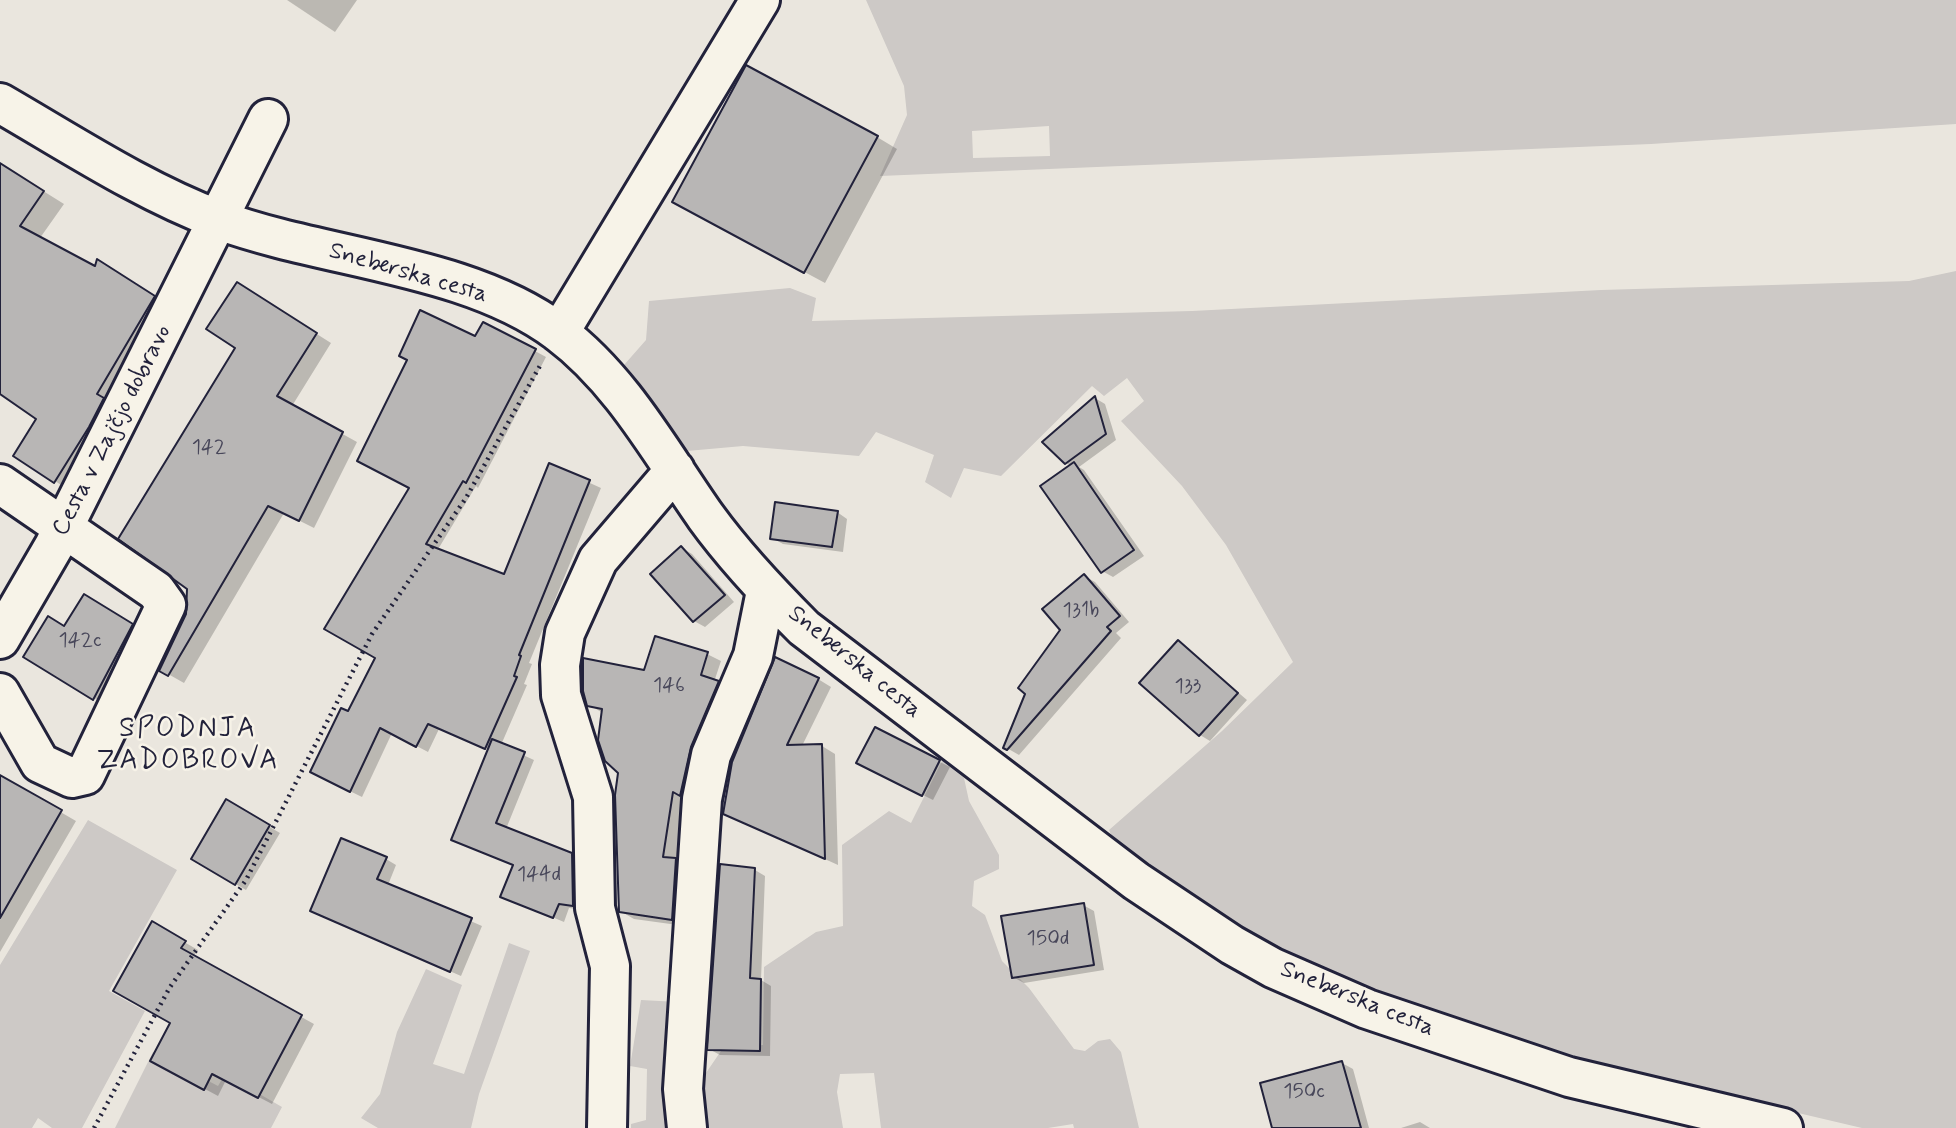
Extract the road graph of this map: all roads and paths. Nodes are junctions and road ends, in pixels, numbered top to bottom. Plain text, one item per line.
1 (760, 0) edge
2 (0, 103) edge
3 (268, 119) dead end
4 (219, 220) junction
5 (559, 333) junction
6 (674, 470) junction
7 (0, 484) edge
8 (63, 529) junction
9 (766, 591) junction
10 (0, 639) edge
11 (0, 693) edge
12 (94, 1128) edge
13 (607, 1128) edge
14 (687, 1128) edge
15 (1783, 1128) edge

1 - 5 street
2 - 4 street, Sneberska cesta
3 - 4 street, Cesta v Zajčjo dobravo
4 - 5 street, Sneberska cesta
4 - 8 street, Cesta v Zajčjo dobravo
5 - 6 street, Sneberska cesta
5 - 12 path
6 - 9 street, Sneberska cesta
6 - 13 street
7 - 8 street
8 - 10 street, Cesta v Zajčjo dobravo
8 - 11 street
9 - 14 street
9 - 15 street, Sneberska cesta

